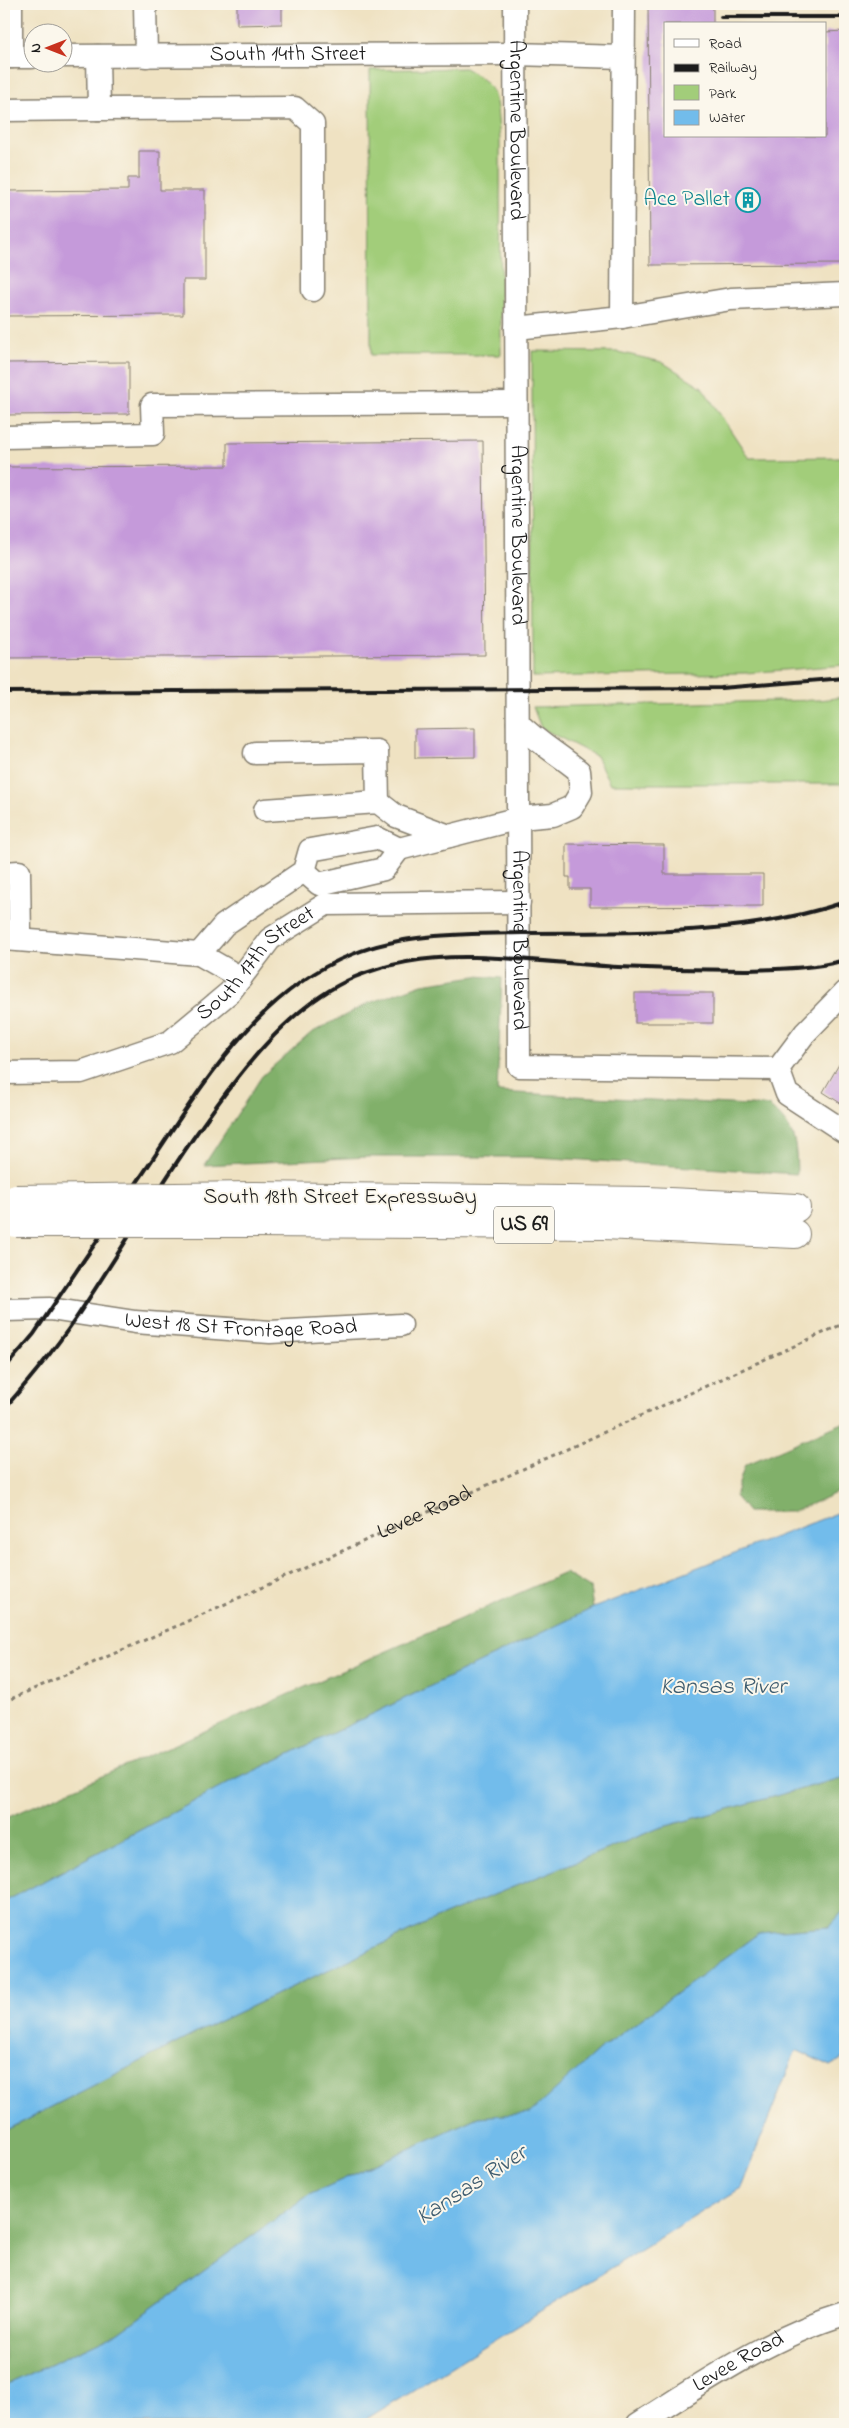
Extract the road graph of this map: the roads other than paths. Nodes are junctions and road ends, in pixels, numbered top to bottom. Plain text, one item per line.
1 (11, 4) edge
2 (144, 4) edge
3 (515, 4) edge
4 (624, 4) edge
5 (514, 54) junction
6 (72, 56) edge
7 (98, 56) junction
8 (146, 56) junction
9 (16, 57) edge
10 (624, 57) junction
11 (99, 109) junction
12 (4, 110) edge
13 (313, 290) dead end
14 (845, 294) edge
15 (622, 317) junction
16 (516, 328) junction
17 (516, 403) junction
18 (4, 437) edge
19 (518, 723) junction
20 (255, 753) dead end
21 (378, 802) junction
22 (265, 810) dead end
23 (519, 818) junction
24 (449, 836) junction
25 (399, 849) junction
26 (304, 871) junction
27 (4, 873) edge
28 (519, 902) junction
29 (12, 939) edge
30 (199, 954) junction
31 (241, 978) junction
32 (845, 992) edge
33 (778, 1068) junction
34 (4, 1073) edge
35 (845, 1132) edge
36 (10, 1211) edge
37 (4, 1310) edge
38 (401, 1324) dead end
39 (845, 2314) edge
40 (638, 2424) edge

1 - 9 street
2 - 8 street
3 - 5 street, Argentine Boulevard
4 - 10 street
5 - 8 street, South 14th Street
5 - 10 street, South 14th Street
5 - 16 street, Argentine Boulevard
6 - 7 street, South 14th Street
7 - 8 street, South 14th Street
7 - 11 street
10 - 15 street
11 - 12 street
11 - 13 street
14 - 15 street
15 - 16 street
16 - 17 street, Argentine Boulevard
17 - 18 street
17 - 19 street, Argentine Boulevard
19 - 23 street, Argentine Boulevard
19 - 23 street
20 - 21 street
21 - 22 street
21 - 24 street
23 - 24 street
23 - 28 street, Argentine Boulevard
24 - 25 street
25 - 26 street
25 - 26 street
26 - 30 street
27 - 29 street
28 - 31 street, South 17th Street
28 - 33 street, Argentine Boulevard
29 - 30 street
30 - 31 street
31 - 34 street, South 17th Street
32 - 33 street
33 - 35 street
36 - 36 highway, South 18th Street Expressway / US 69, bridge
37 - 38 street, West 18 St Frontage Road
39 - 40 street, Levee Road

